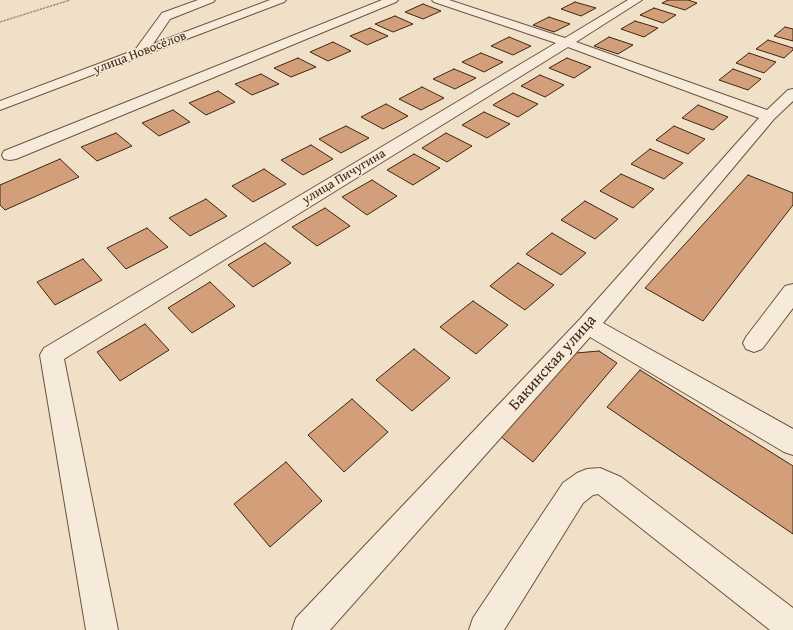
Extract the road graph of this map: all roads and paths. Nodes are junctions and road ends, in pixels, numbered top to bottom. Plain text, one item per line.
1 (70, 0) edge
2 (209, 0) edge
3 (251, 0) edge
4 (392, 0) edge
5 (438, 0) edge
6 (636, 0) edge
7 (278, 1) edge
8 (0, 22) edge
9 (565, 42) junction
10 (140, 53) junction
11 (793, 93) edge
12 (0, 106) edge
13 (769, 116) junction
14 (10, 155) dead end
15 (793, 292) edge
16 (588, 325) junction
17 (754, 343) dead end
18 (793, 443) edge
19 (793, 628) edge
20 (102, 630) edge
21 (308, 630) edge
22 (485, 630) edge

1 - 8 path
2 - 10 street
3 - 7 street
4 - 14 street
5 - 9 street
6 - 9 street, улица Пичугина
7 - 10 street, улица Новосёлов
9 - 13 street
9 - 20 street, улица Пичугина
10 - 12 street, улица Новосёлов
11 - 13 street, Бакинская улица
13 - 16 street, Бакинская улица
15 - 17 street
16 - 18 street
16 - 21 street, Бакинская улица
19 - 22 street

